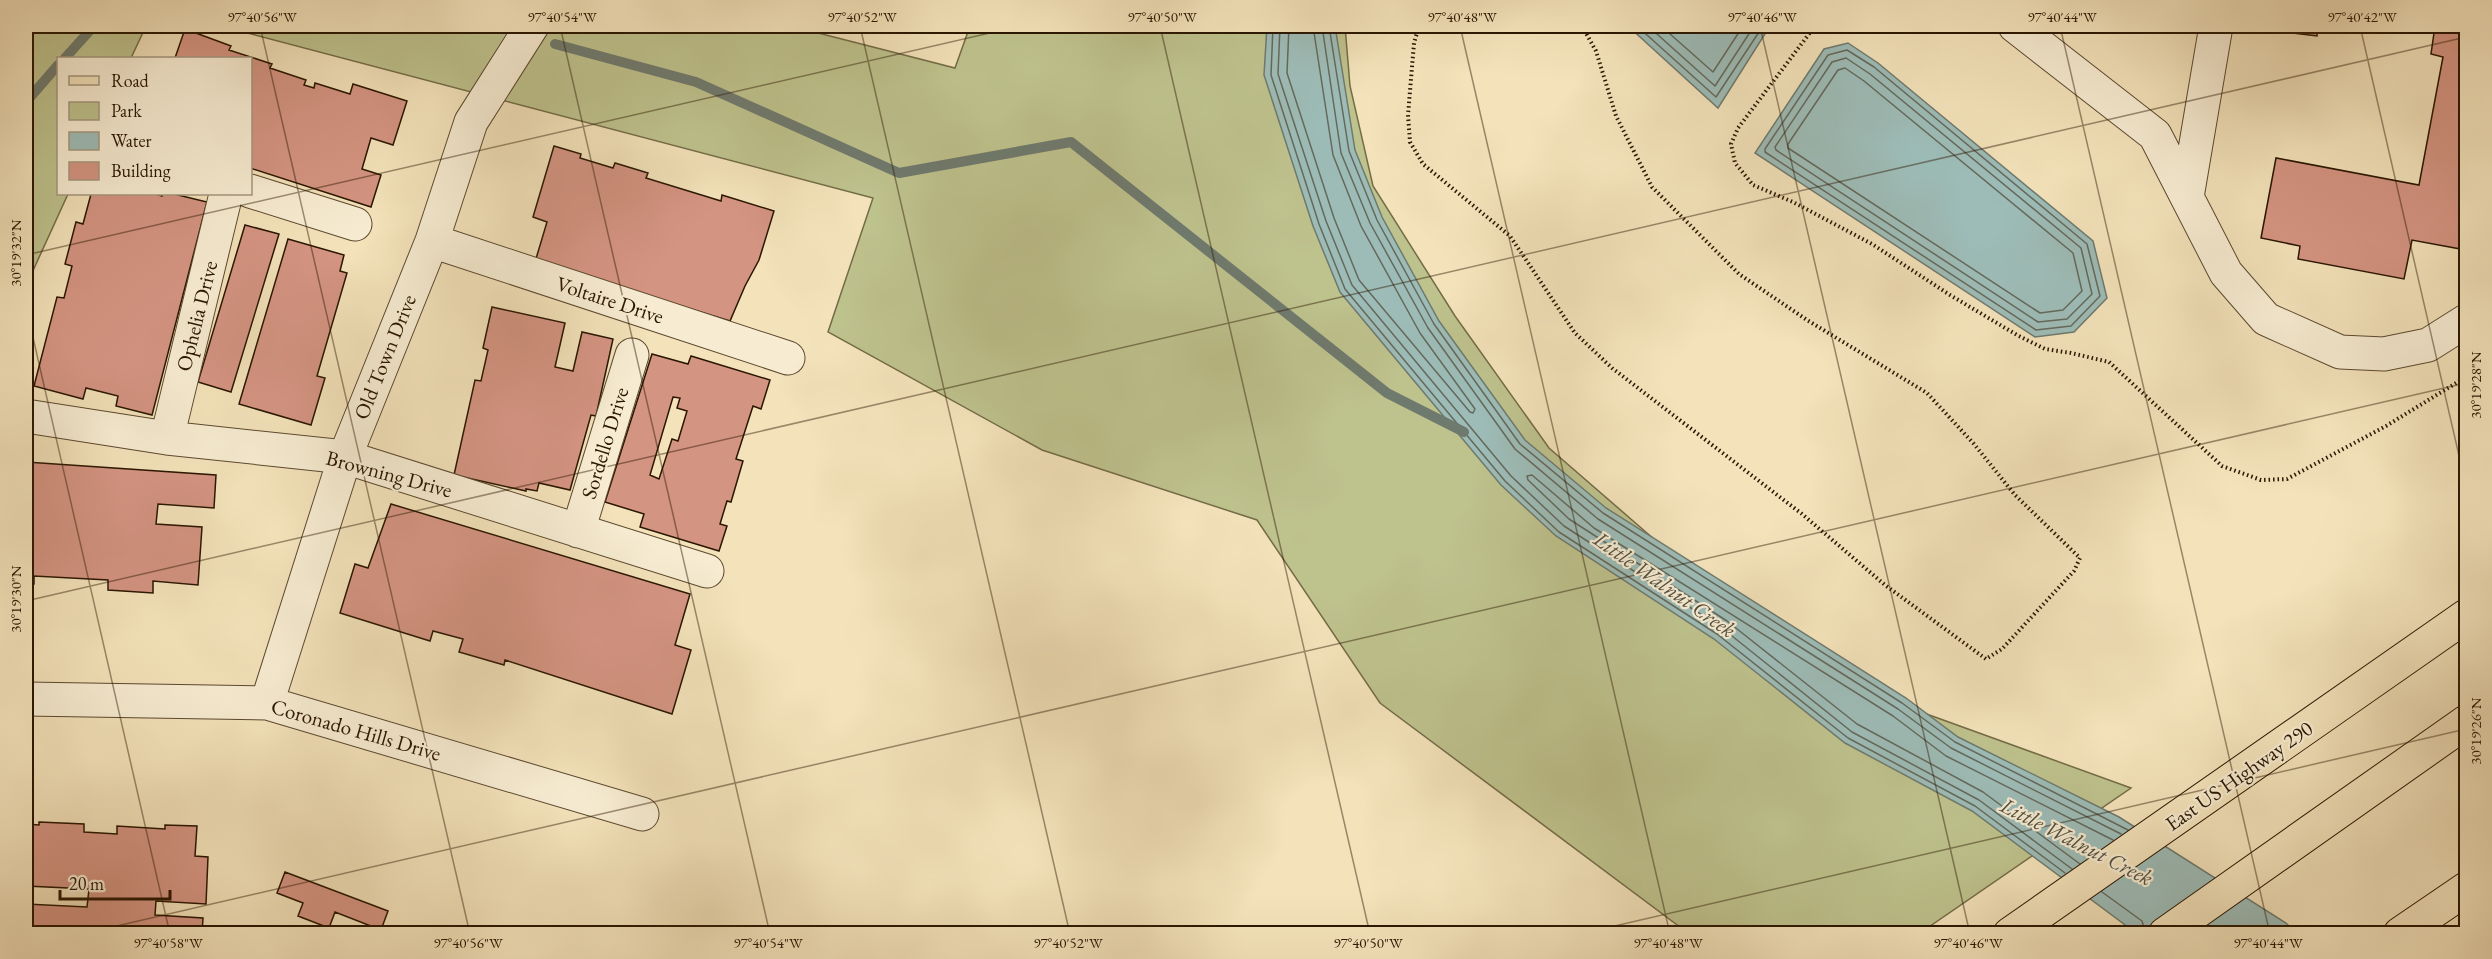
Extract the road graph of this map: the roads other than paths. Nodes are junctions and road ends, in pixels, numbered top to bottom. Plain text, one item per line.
1 (532, 26) edge
2 (2015, 26) edge
3 (2216, 26) edge
4 (252, 192) edge
5 (226, 195) edge
6 (2187, 196) junction
7 (355, 224) dead end
8 (432, 241) junction
9 (2466, 321) edge
10 (633, 355) dead end
11 (788, 358) dead end
12 (26, 416) edge
13 (167, 438) junction
14 (345, 457) junction
15 (578, 531) junction
16 (706, 571) dead end
17 (2466, 616) edge
18 (26, 699) edge
19 (267, 702) junction
20 (2466, 722) edge
21 (642, 814) dead end
22 (2462, 892) edge
23 (2010, 933) edge
24 (2165, 933) edge
25 (2400, 933) edge

1 - 8 street, Old Town Drive
2 - 6 street
3 - 6 street
4 - 7 street
5 - 13 street, Ophelia Drive
6 - 9 street
8 - 11 street, Voltaire Drive
8 - 14 street, Old Town Drive
10 - 15 street, Sordello Drive
12 - 13 street, Browning Drive
13 - 14 street, Browning Drive
14 - 15 street, Browning Drive
14 - 19 street, Old Town Drive
15 - 16 street, Browning Drive
17 - 23 main road, East US Highway 290
18 - 19 street, Coronado Hills Drive
19 - 21 street, Coronado Hills Drive
20 - 24 main road
22 - 25 main road

